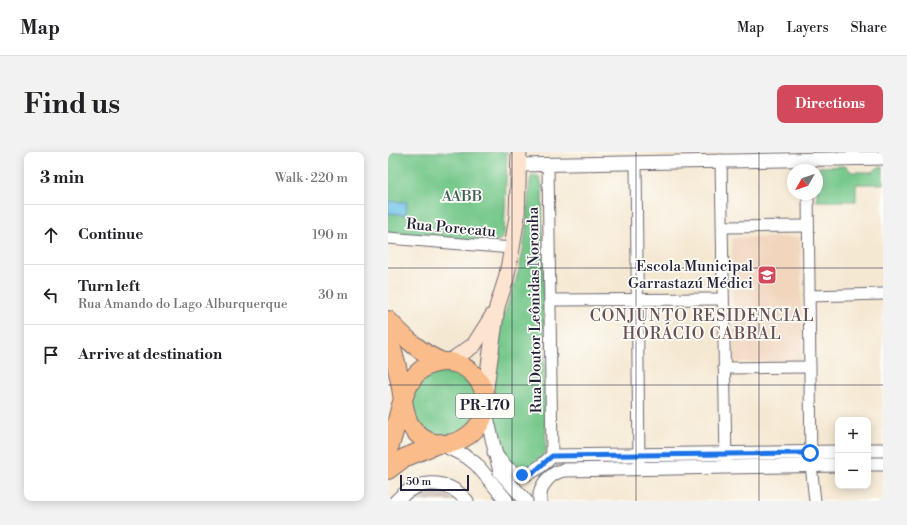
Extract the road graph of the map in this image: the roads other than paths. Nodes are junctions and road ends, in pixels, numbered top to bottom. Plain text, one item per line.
1 (519, 158) edge
2 (883, 158) edge
3 (721, 160) junction
4 (636, 162) junction
5 (548, 164) junction
6 (807, 164) edge
7 (808, 200) edge
8 (808, 226) junction
9 (723, 227) junction
10 (388, 238) edge
11 (512, 248) junction
12 (883, 294) edge
13 (809, 296) junction
14 (723, 298) junction
15 (636, 299) junction
16 (551, 300) junction
17 (498, 307) junction
18 (388, 320) edge
19 (388, 338) edge
20 (446, 362) junction
21 (810, 367) junction
22 (724, 368) junction
23 (403, 400) junction
24 (485, 402) junction
25 (440, 443) junction
26 (388, 450) edge
27 (871, 450) edge
28 (883, 450) edge
29 (494, 452) junction
30 (726, 453) junction
31 (835, 453) edge
32 (639, 455) junction
33 (552, 456) junction
34 (811, 459) junction
35 (835, 464) edge
36 (871, 464) edge
37 (883, 464) edge
38 (726, 467) junction
39 (639, 468) junction
40 (388, 470) edge
41 (506, 500) edge
42 (396, 501) edge
43 (467, 501) edge
44 (526, 501) edge
45 (540, 501) edge
46 (815, 501) edge

1 - 5 street
1 - 11 main road
2 - 6 street
3 - 4 street
3 - 6 street
3 - 9 street
4 - 5 street
4 - 15 street
5 - 16 street, Rua Doutor Leônidas Noronha
7 - 8 street
8 - 9 street
8 - 13 street
9 - 14 street
10 - 11 street, Rua Porecatu
11 - 17 main road
12 - 13 street
13 - 21 street
14 - 15 street
14 - 22 street
15 - 16 street
15 - 32 street
16 - 33 street, Rua Doutor Leônidas Noronha
17 - 20 main road
17 - 24 main road
18 - 20 highway
19 - 23 highway
20 - 23 highway
20 - 24 highway, PR-170
21 - 22 street
21 - 34 street
22 - 30 street
23 - 25 highway, PR-170
23 - 26 highway
24 - 25 highway, PR-170
24 - 29 street
25 - 40 highway, PR-170
25 - 41 street
27 - 28 street
29 - 33 street
29 - 44 street
30 - 32 street
30 - 34 street
30 - 38 street
31 - 34 street
32 - 33 street
32 - 39 street
34 - 35 street
34 - 38 street
34 - 46 street
36 - 37 street
38 - 39 street
39 - 45 street
42 - 43 street

